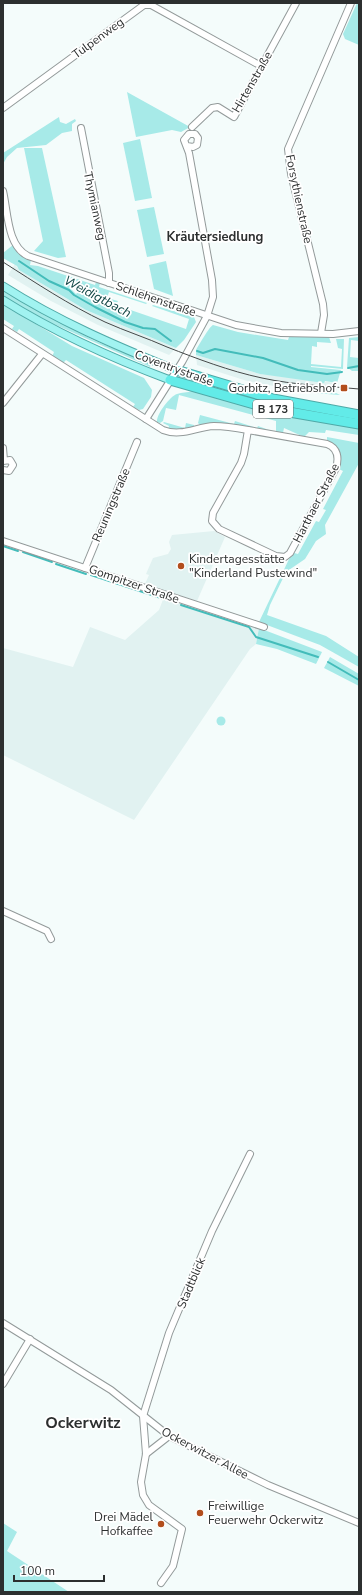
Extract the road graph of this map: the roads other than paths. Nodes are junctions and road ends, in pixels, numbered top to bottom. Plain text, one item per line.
1 (296, 3) edge
2 (351, 3) edge
3 (144, 4) edge
4 (262, 66) junction
5 (3, 108) edge
6 (192, 127) dead end
7 (81, 128) dead end
8 (187, 146) dead end
9 (3, 191) edge
10 (108, 283) junction
11 (3, 286) edge
12 (3, 300) edge
13 (207, 316) junction
14 (3, 328) edge
15 (359, 331) edge
16 (321, 334) junction
17 (42, 354) junction
18 (176, 370) junction
19 (170, 380) junction
20 (3, 403) edge
21 (359, 415) edge
22 (146, 419) junction
23 (359, 424) edge
24 (248, 430) junction
25 (137, 442) dead end
26 (3, 448) edge
27 (4, 461) edge
28 (3, 470) edge
29 (3, 541) edge
30 (85, 568) junction
31 (264, 627) dead end
32 (3, 911) edge
33 (51, 939) dead end
34 (250, 1154) dead end
35 (3, 1323) edge
36 (30, 1339) junction
37 (3, 1384) edge
38 (143, 1416) junction
39 (169, 1436) junction
40 (146, 1454) junction
41 (359, 1523) edge
42 (161, 1583) dead end

1 - 4 street, Hirtenstraße
2 - 16 street, Forsythienstraße
3 - 4 street, Tulpenweg
3 - 5 street, Tulpenweg
4 - 6 street, Hirtenstraße
7 - 10 street, Thymianweg
8 - 13 street
9 - 10 street, Schlehenstraße
10 - 13 street, Schlehenstraße
11 - 18 main road, Coventrystraße / B 173
12 - 19 main road, Coventrystraße / B 173
13 - 16 street, Schlehenstraße
13 - 18 street
14 - 17 street, Harthaer Straße
15 - 16 street, Schlehenstraße
17 - 20 street
17 - 22 street, Harthaer Straße
18 - 19 street
18 - 21 highway, Coventrystraße / B 173
19 - 22 street
19 - 23 highway, Coventrystraße / B 173
22 - 24 street, Harthaer Straße
24 - 24 street, Harthaer Straße
25 - 30 street, Reuningstraße
26 - 27 street
27 - 28 street
29 - 30 street, Gompitzer Straße
30 - 31 street, Gompitzer Straße
32 - 33 street
34 - 38 street, Stadtblick
35 - 36 street, Ockerwitzer Allee
36 - 37 street
36 - 38 street, Ockerwitzer Allee
38 - 39 street, Ockerwitzer Allee
38 - 40 street
39 - 40 street
39 - 41 street, Ockerwitzer Allee
40 - 42 street

